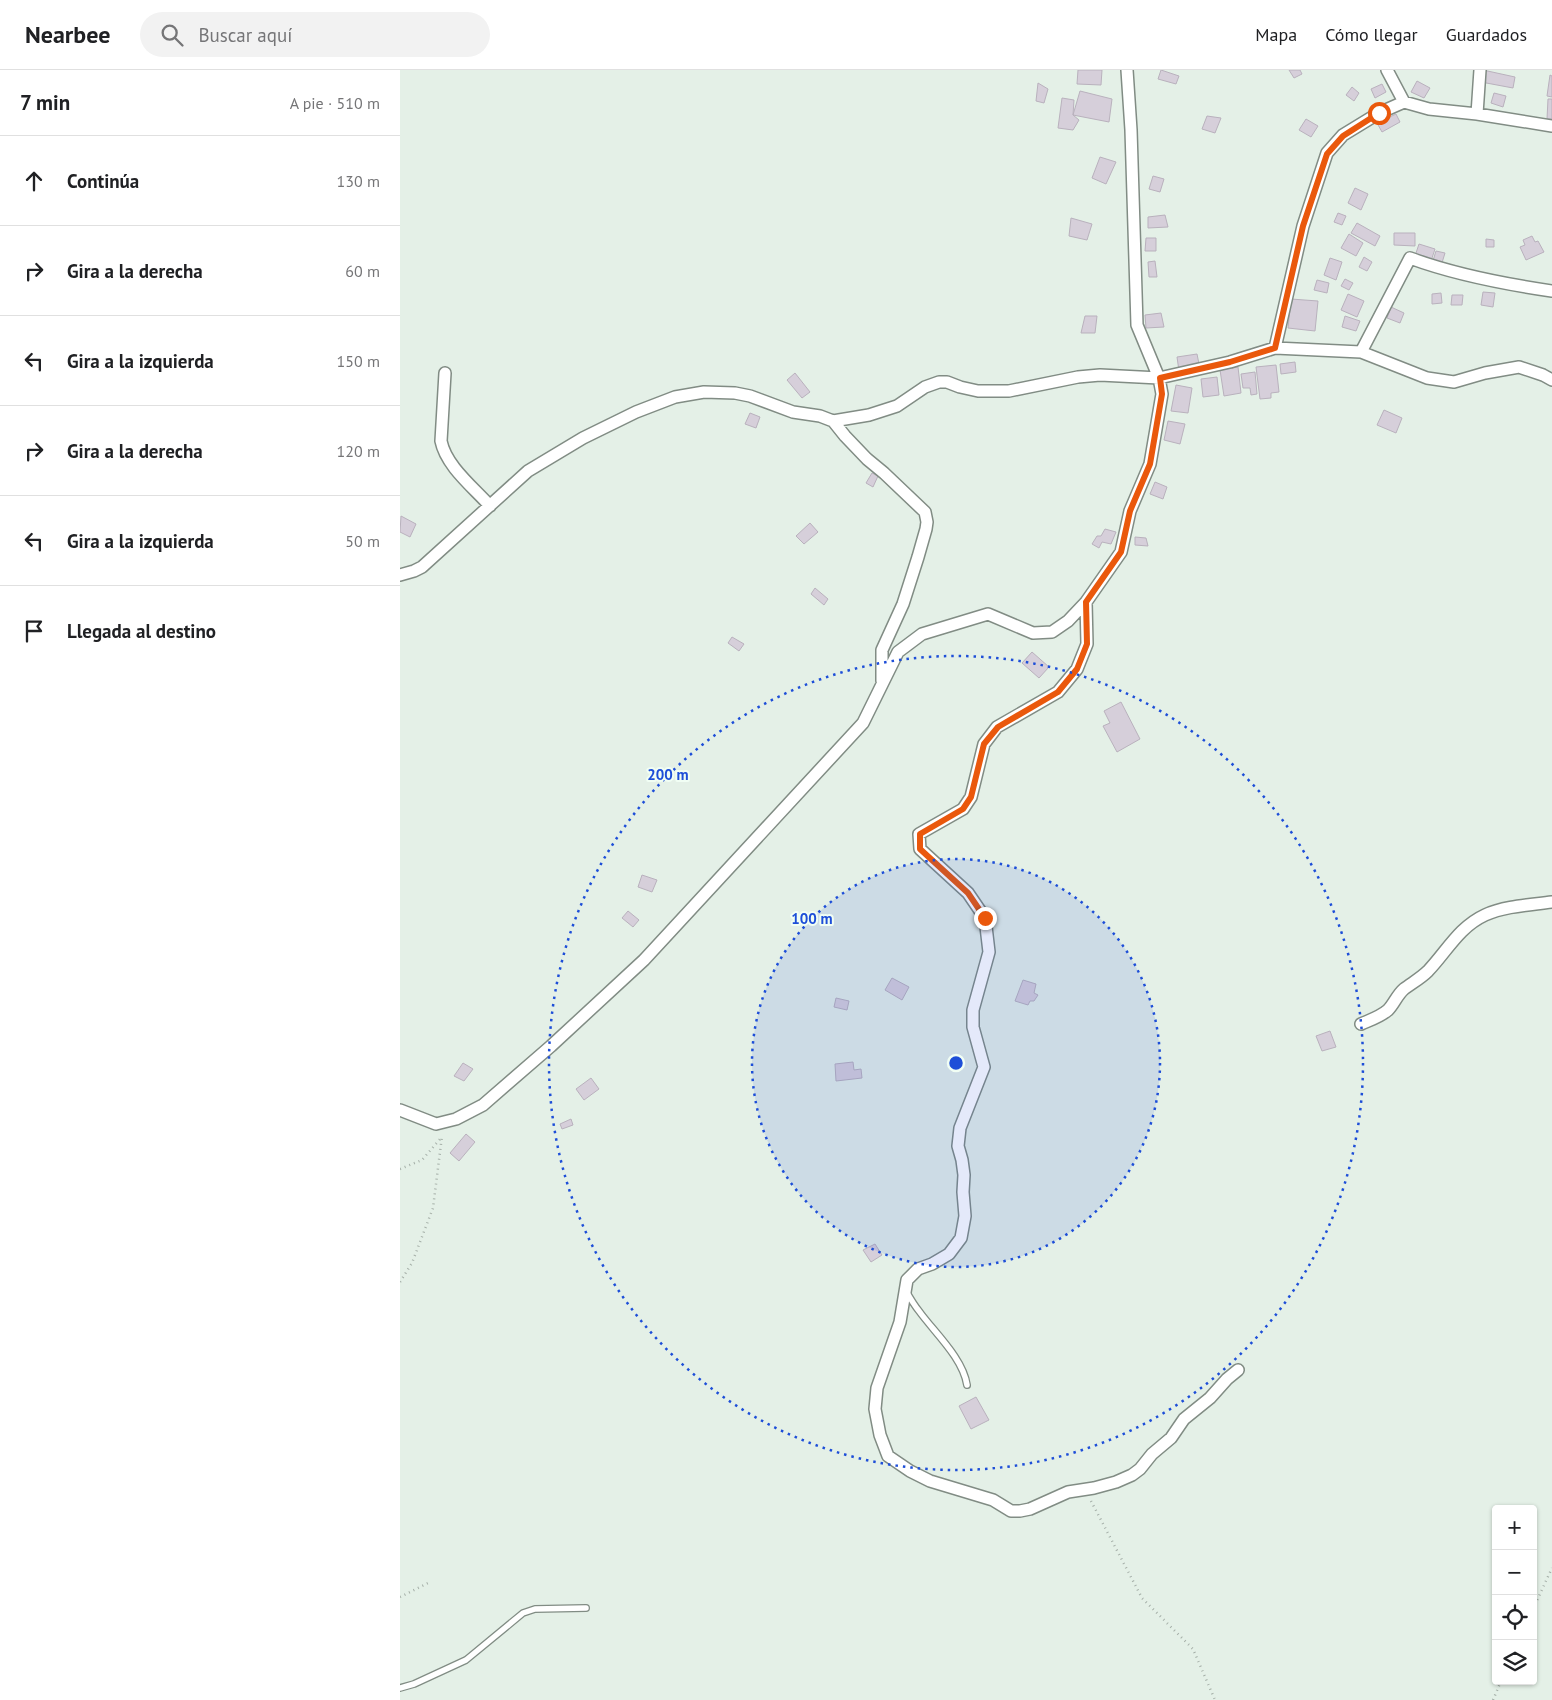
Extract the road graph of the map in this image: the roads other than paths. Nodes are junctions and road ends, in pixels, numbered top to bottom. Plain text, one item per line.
1 (1127, 70) edge
2 (1387, 70) edge
3 (1480, 70) edge
4 (1404, 102) junction
5 (1478, 114) junction
6 (1552, 126) edge
7 (1552, 291) edge
8 (1275, 348) junction
9 (1361, 352) junction
10 (445, 373) dead end
11 (1160, 378) junction
12 (1552, 380) edge
13 (833, 421) junction
14 (490, 506) junction
15 (400, 575) edge
16 (1086, 602) junction
17 (882, 682) junction
18 (1552, 902) edge
19 (1361, 1024) dead end
20 (400, 1110) edge
21 (904, 1290) junction
22 (1238, 1370) dead end
23 (967, 1385) dead end
24 (586, 1608) dead end
25 (400, 1688) edge

1 - 11 street
2 - 4 street
3 - 5 street
4 - 5 street
4 - 8 street
5 - 6 street
7 - 9 street
8 - 9 street
8 - 11 street
9 - 12 street
10 - 14 street
11 - 13 street
11 - 16 street
13 - 14 street
13 - 17 street
14 - 15 street
16 - 17 street
16 - 21 street
17 - 20 street
18 - 19 street
21 - 22 street
21 - 23 lane
24 - 25 lane

